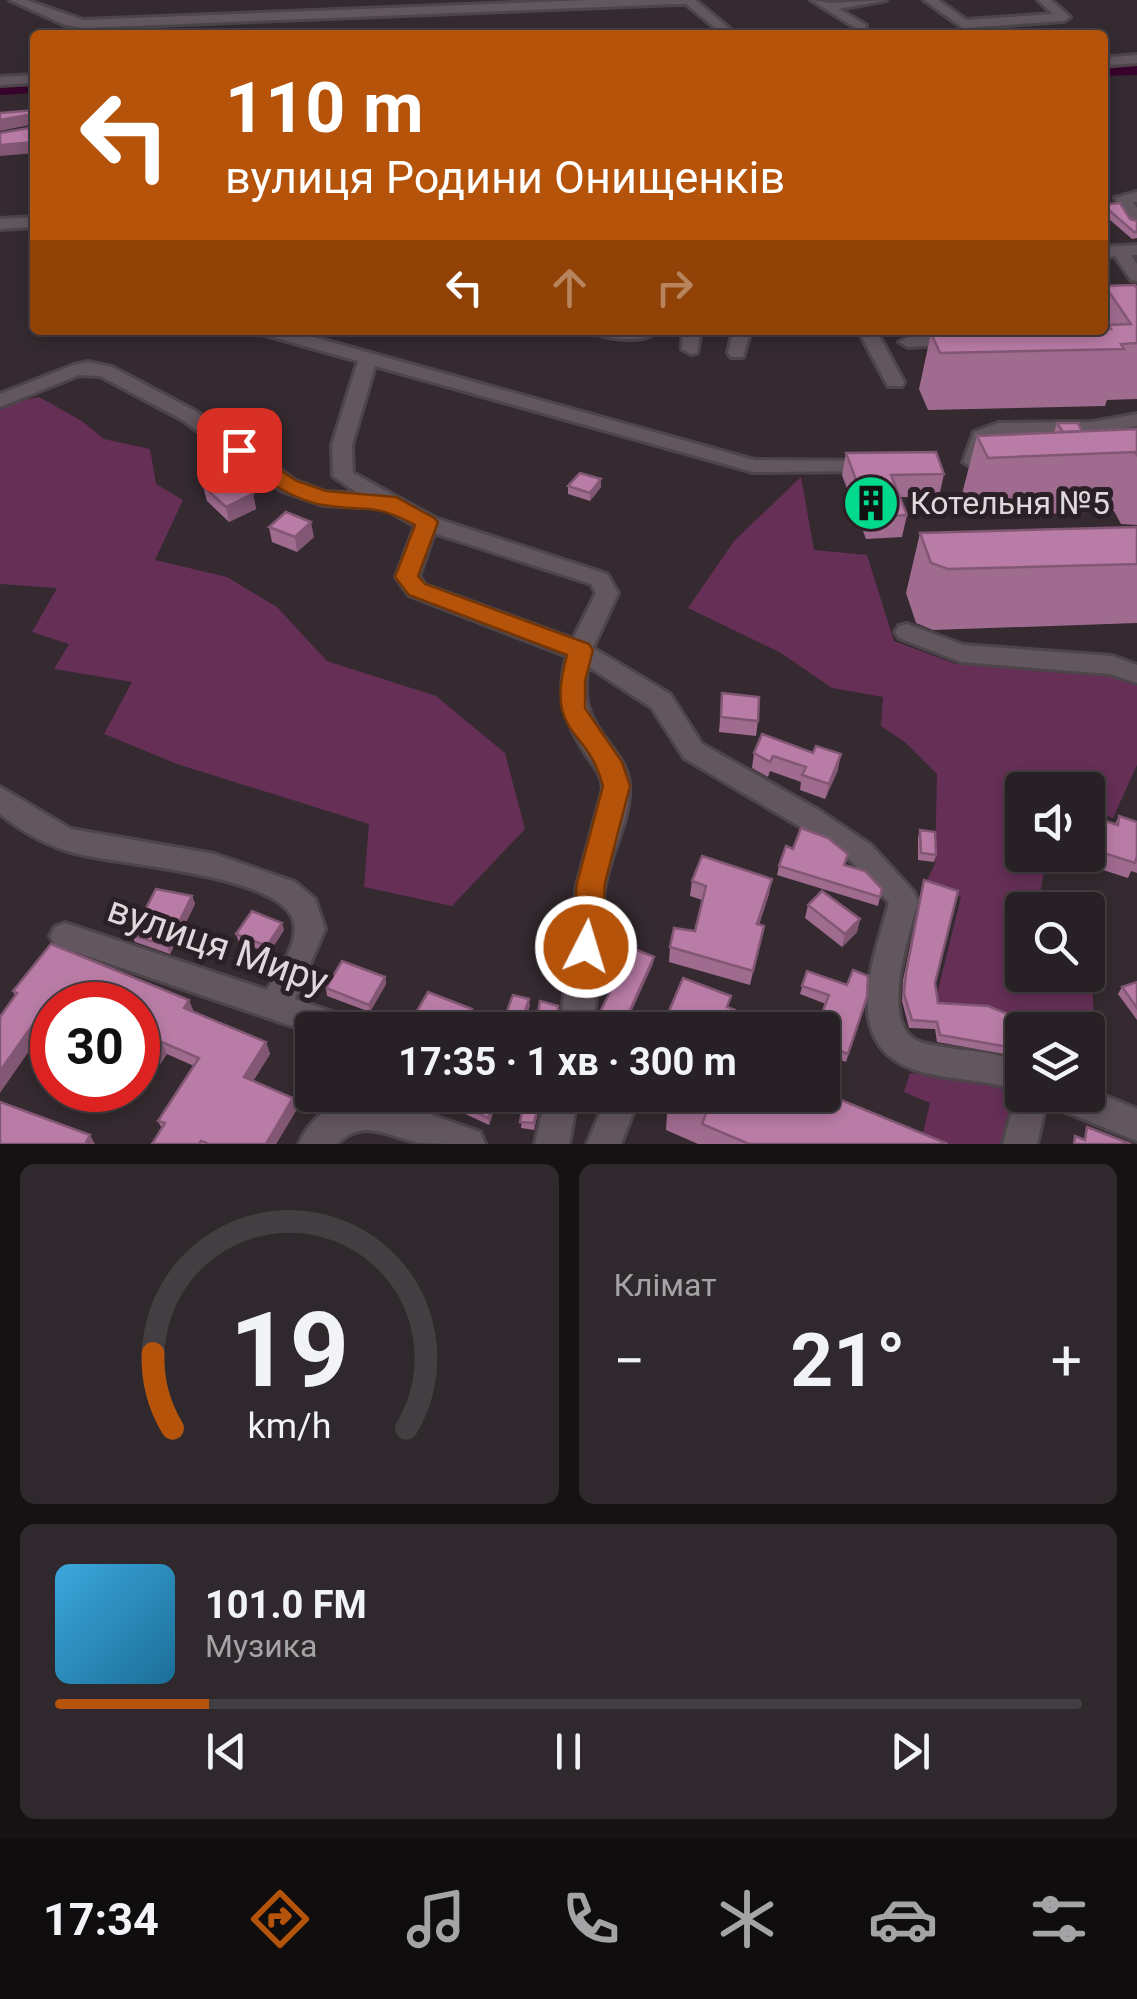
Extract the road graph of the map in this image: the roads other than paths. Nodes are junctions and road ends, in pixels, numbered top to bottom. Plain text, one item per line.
1 (16, 0) edge
2 (68, 0) edge
3 (818, 0) edge
4 (880, 0) edge
5 (930, 0) edge
6 (1044, 0) edge
7 (514, 3) edge
8 (833, 6) junction
9 (33, 8) junction
10 (862, 28) dead end
11 (724, 29) dead end
12 (1137, 59) edge
13 (1108, 61) edge
14 (30, 79) edge
15 (0, 81) edge
16 (1137, 197) edge
17 (30, 222) edge
18 (0, 224) edge
19 (1137, 226) edge
20 (1120, 251) edge
21 (1137, 276) edge
22 (286, 335) edge
23 (741, 335) edge
24 (871, 335) edge
25 (984, 338) edge
26 (908, 342) dead end
27 (737, 353) dead end
28 (368, 358) junction
29 (895, 382) dead end
30 (0, 402) edge
31 (1137, 420) edge
32 (1033, 428) junction
33 (1092, 428) junction
34 (1104, 453) edge
35 (898, 464) edge
36 (1002, 468) edge
37 (1055, 468) edge
38 (388, 502) junction
39 (427, 522) junction
40 (906, 632) dead end
41 (580, 650) junction
42 (1137, 674) edge
43 (0, 798) edge
44 (65, 936) dead end
45 (276, 1006) junction
46 (578, 1012) edge
47 (295, 1013) edge
48 (1005, 1071) edge
49 (361, 1112) edge
50 (416, 1112) edge
51 (559, 1112) edge
52 (617, 1112) edge
53 (1028, 1112) edge
54 (1104, 1112) edge
55 (1137, 1125) edge
56 (316, 1144) edge
57 (468, 1144) edge
58 (552, 1144) edge
59 (604, 1144) edge
60 (1020, 1144) edge

1 - 9 street
2 - 9 street
3 - 8 street
4 - 8 street
5 - 6 street
7 - 9 street
7 - 11 street
8 - 10 street
12 - 13 street
14 - 15 street
16 - 19 street
17 - 18 street
20 - 21 street
22 - 28 street
23 - 27 street
24 - 29 street
25 - 26 street
28 - 35 street
28 - 38 street
30 - 38 street
31 - 33 street
32 - 33 street
32 - 36 street
32 - 37 street
33 - 34 street
38 - 39 street
39 - 41 street
39 - 41 street
40 - 42 street
41 - 46 street
41 - 48 street
43 - 45 street
44 - 45 street, вулиця Миру
45 - 47 street, вулиця Миру
49 - 56 street
50 - 57 street
51 - 58 street
52 - 59 street
53 - 60 street
54 - 55 street

